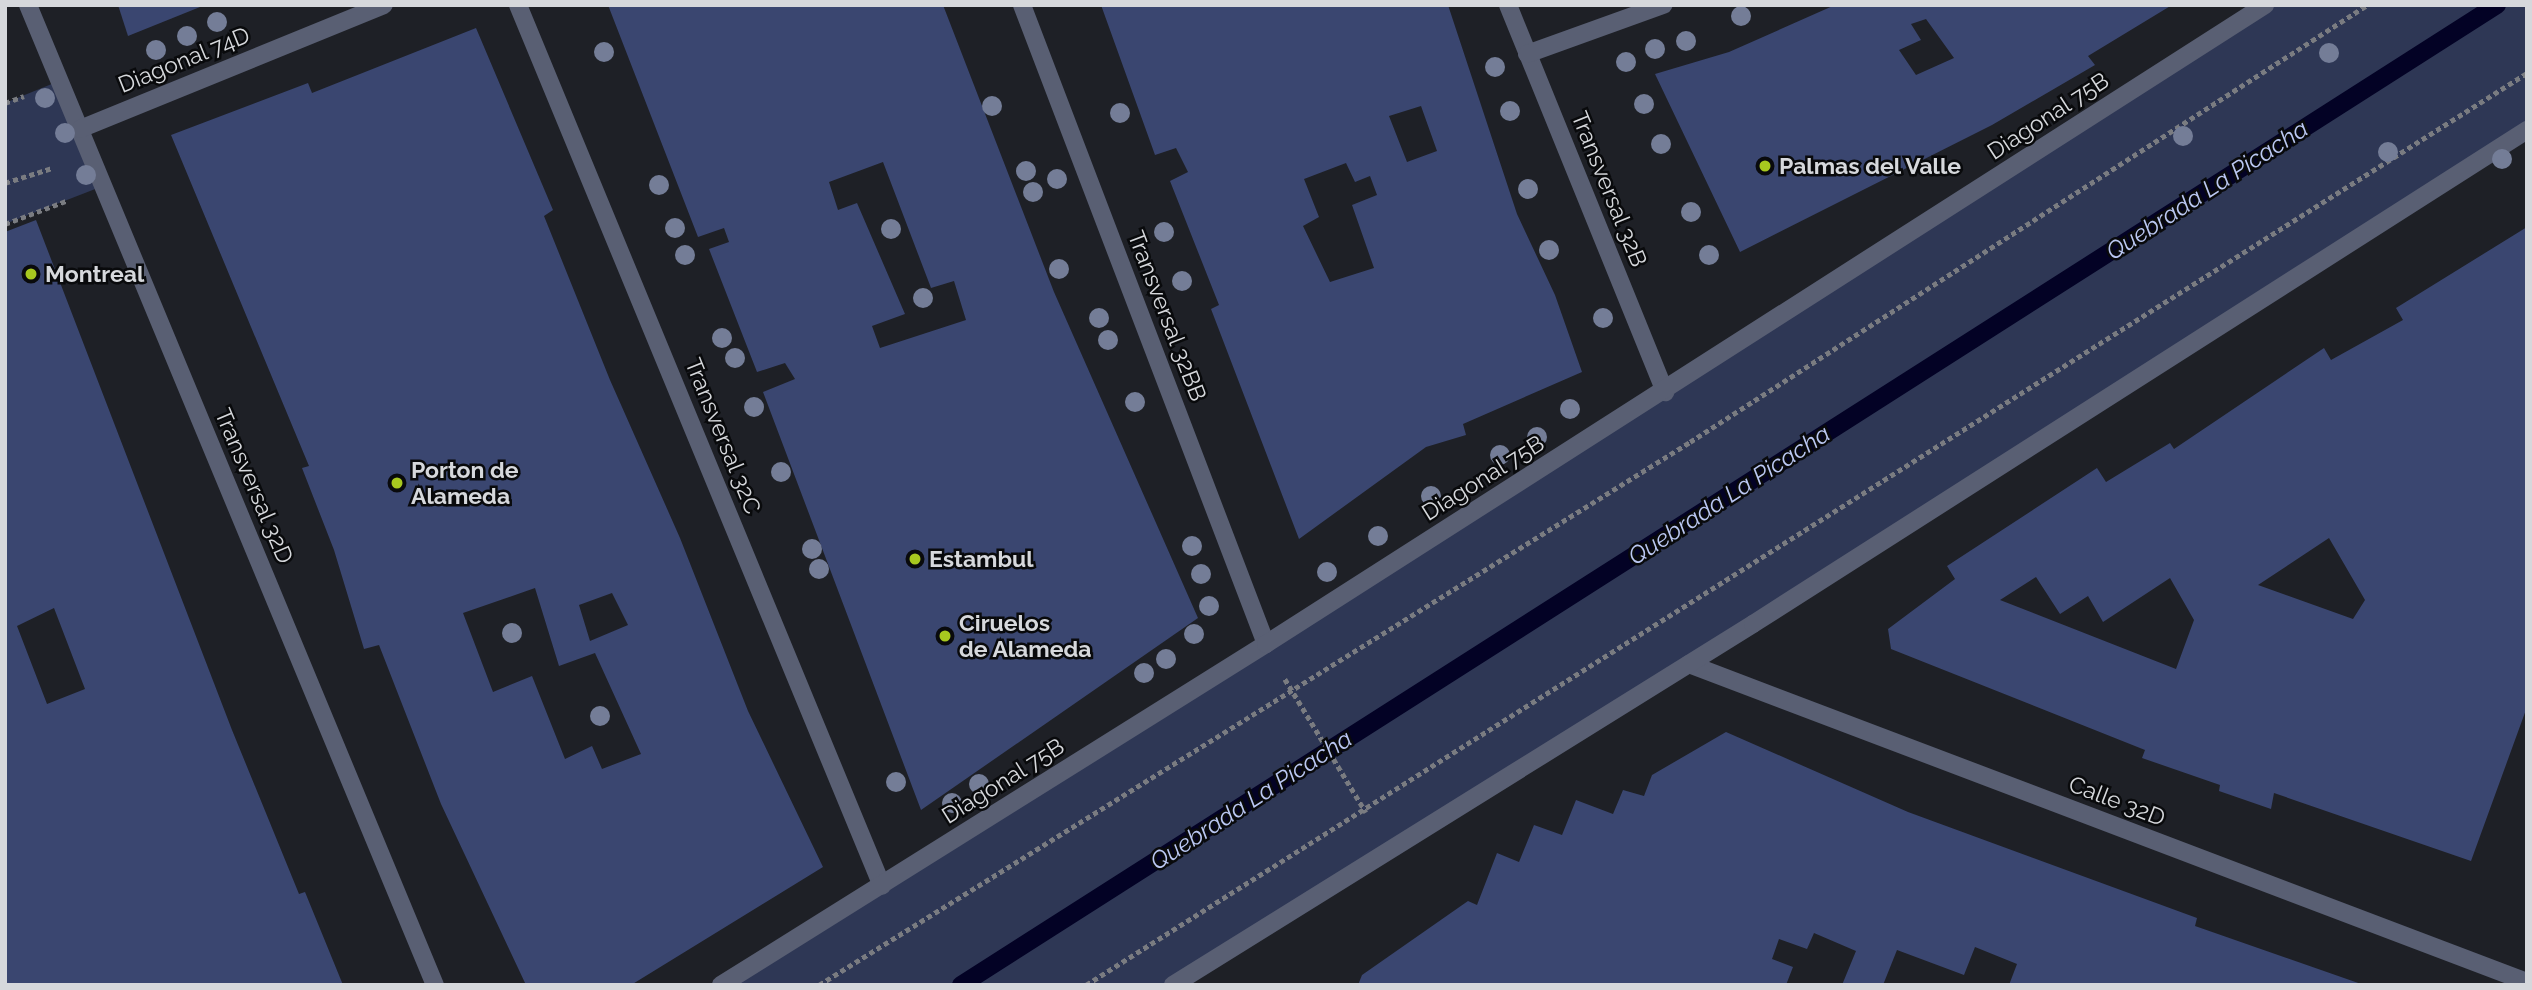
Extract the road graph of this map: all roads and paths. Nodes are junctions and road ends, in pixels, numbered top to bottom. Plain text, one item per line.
1 (28, 5) edge
2 (384, 5) edge
3 (518, 5) edge
4 (1022, 5) edge
5 (1508, 5) edge
6 (1663, 5) edge
7 (2265, 5) edge
8 (2367, 5) edge
9 (1527, 54) junction
10 (2527, 73) edge
11 (80, 129) junction
12 (2527, 130) edge
13 (89, 154) junction
14 (5, 183) edge
15 (103, 186) junction
16 (5, 224) edge
17 (1665, 391) junction
18 (1266, 645) junction
19 (1689, 664) junction
20 (1300, 705) dead end
21 (1355, 793) dead end
22 (882, 886) junction
23 (2527, 982) edge
24 (435, 985) edge
25 (721, 985) edge
26 (819, 985) edge
27 (1086, 985) edge
28 (1173, 985) edge

1 - 11 street, Transversal 32D
2 - 11 street, Diagonal 74D
3 - 22 street, Transversal 32C
4 - 18 street, Transversal 32BB
5 - 9 street, Transversal 32B
6 - 9 street
7 - 17 street, Diagonal 75B
8 - 26 path
9 - 17 street, Transversal 32B
10 - 27 path
11 - 13 street, Transversal 32D
12 - 19 street
13 - 14 path
13 - 15 street, Transversal 32D
15 - 16 path
15 - 24 street, Transversal 32D
17 - 18 street, Diagonal 75B
18 - 22 street, Diagonal 75B
19 - 23 street, Calle 32D
19 - 28 street
20 - 21 path
22 - 25 street, Diagonal 75B

